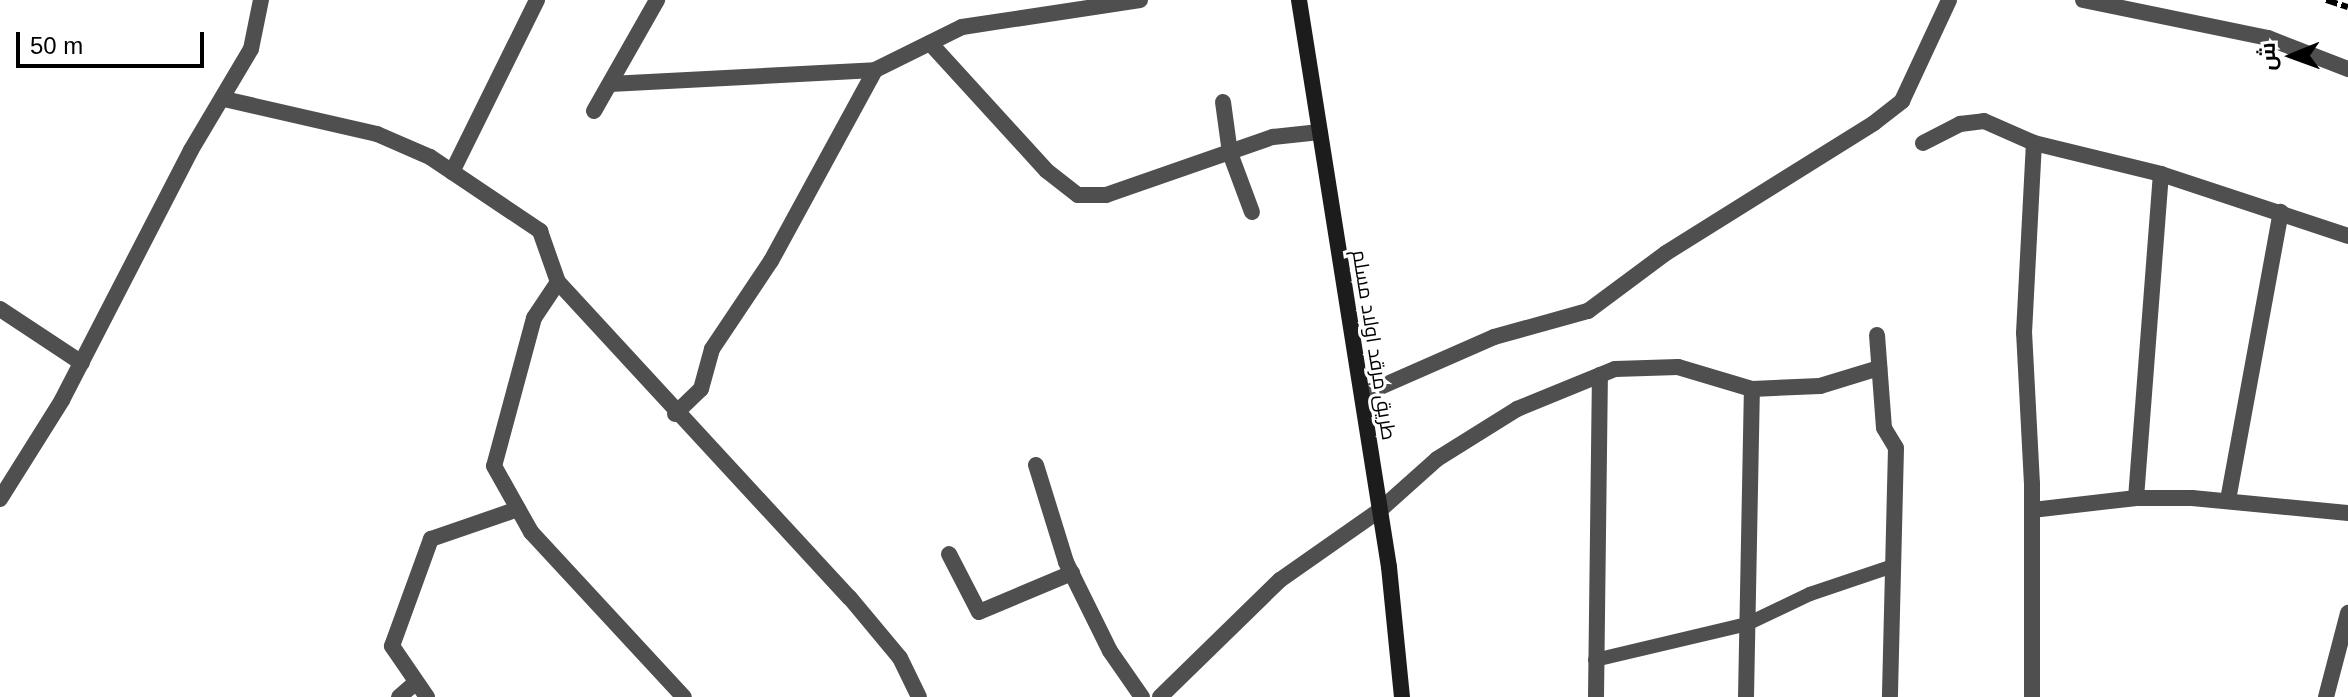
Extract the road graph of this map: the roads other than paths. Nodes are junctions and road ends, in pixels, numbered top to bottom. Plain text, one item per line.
1 (261, 0) edge
2 (537, 0) edge
3 (657, 0) edge
4 (1140, 0) edge
5 (1299, 0) edge
6 (1949, 0) edge
7 (2083, 0) edge
8 (1049, 7) edge
9 (930, 43) junction
10 (2348, 69) edge
11 (875, 70) junction
12 (610, 84) junction
13 (224, 99) junction
14 (1223, 102) dead end
15 (594, 111) dead end
16 (1320, 132) junction
17 (1923, 143) dead end
18 (2034, 143) junction
19 (1230, 153) junction
20 (452, 172) junction
21 (2161, 174) junction
22 (1252, 212) dead end
23 (2281, 212) junction
24 (2348, 236) edge
25 (558, 282) junction
26 (0, 309) edge
27 (1877, 335) dead end
28 (82, 363) junction
29 (1879, 368) junction
30 (1600, 375) junction
31 (1752, 389) junction
32 (1362, 395) junction
33 (675, 414) junction
34 (1036, 465) dead end
35 (2136, 498) junction
36 (0, 499) edge
37 (2228, 500) junction
38 (518, 509) junction
39 (1380, 510) junction
40 (2032, 510) junction
41 (2348, 513) edge
42 (949, 554) dead end
43 (1893, 566) junction
44 (1072, 573) junction
45 (2348, 613) edge
46 (1747, 624) junction
47 (1595, 660) junction
48 (415, 683) junction
49 (682, 696) edge
50 (399, 697) edge
51 (427, 697) edge
52 (919, 697) edge
53 (1142, 697) edge
54 (1160, 697) edge
55 (1402, 697) edge
56 (1596, 697) edge
57 (1746, 697) edge
58 (1890, 697) edge
59 (2032, 697) edge
60 (2326, 697) edge

1 - 13 street
2 - 20 street
3 - 12 street
4 - 8 street
5 - 16 street, طريق مرقد اولاد مسلم
6 - 32 street
7 - 10 street
8 - 9 street
9 - 11 street
9 - 19 street
11 - 12 street
11 - 33 street
12 - 15 street
13 - 20 street
13 - 28 street
14 - 19 street
16 - 19 street
16 - 32 street, طريق مرقد اولاد مسلم
17 - 18 street
18 - 21 street
18 - 40 street
19 - 22 street
20 - 25 street
21 - 23 street
21 - 35 street
23 - 24 street
23 - 37 street
25 - 33 street
25 - 38 street
26 - 28 street
27 - 29 street
28 - 36 street
29 - 31 street
29 - 43 street
30 - 31 street
30 - 39 street
30 - 47 street
31 - 46 street
32 - 39 street, طريق مرقد اولاد مسلم
33 - 52 street
34 - 44 street
35 - 37 street
35 - 40 street
37 - 41 street
38 - 48 street
38 - 49 street
39 - 54 street
39 - 55 street, طريق مرقد اولاد مسلم
40 - 59 street
42 - 44 street
43 - 46 lane
43 - 58 street
44 - 53 street
45 - 60 street
46 - 47 lane
46 - 57 street
47 - 56 street
48 - 50 street
48 - 51 street

